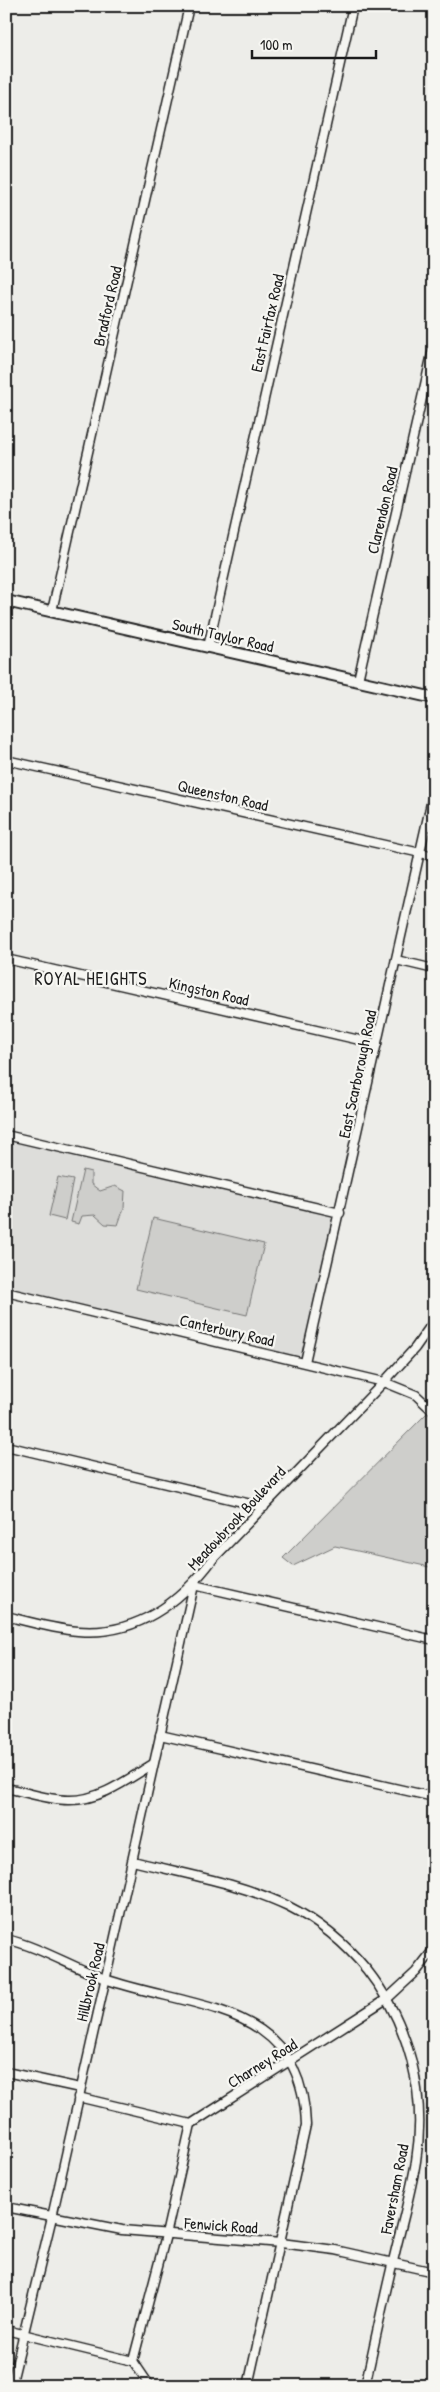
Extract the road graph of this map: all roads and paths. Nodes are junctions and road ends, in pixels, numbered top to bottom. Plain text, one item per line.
1 (189, 6) edge
2 (353, 6) edge
3 (434, 345) edge
4 (6, 601) edge
5 (52, 611) junction
6 (208, 647) junction
7 (358, 680) junction
8 (434, 698) edge
9 (6, 760) edge
10 (434, 790) edge
11 (420, 854) junction
12 (434, 856) edge
13 (6, 959) edge
14 (396, 960) junction
15 (434, 969) edge
16 (377, 1044) junction
17 (6, 1135) edge
18 (340, 1213) junction
19 (6, 1292) edge
20 (434, 1321) edge
21 (305, 1362) junction
22 (384, 1382) junction
23 (434, 1412) edge
24 (6, 1446) edge
25 (264, 1507) junction
26 (194, 1585) junction
27 (6, 1616) edge
28 (434, 1640) edge
29 (160, 1735) junction
30 (153, 1764) junction
31 (6, 1788) edge
32 (434, 1797) edge
33 (133, 1861) junction
34 (6, 1939) edge
35 (434, 1949) edge
36 (105, 1979) junction
37 (388, 1998) junction
38 (292, 2061) junction
39 (6, 2072) edge
40 (80, 2088) junction
41 (78, 2097) junction
42 (192, 2124) junction
43 (6, 2206) edge
44 (52, 2217) junction
45 (166, 2235) junction
46 (281, 2243) junction
47 (393, 2262) junction
48 (434, 2272) edge
49 (6, 2330) edge
50 (24, 2334) junction
51 (133, 2361) junction
52 (12, 2386) edge
53 (150, 2386) edge
54 (248, 2386) edge
55 (365, 2386) edge

1 - 5 street, Bradford Road
2 - 6 street, East Fairfax Road
3 - 7 street, Clarendon Road
4 - 5 main road, South Taylor Road
5 - 6 main road, South Taylor Road
6 - 7 main road, South Taylor Road
7 - 8 main road, South Taylor Road
9 - 11 street, Queenston Road
10 - 11 street, East Scarborough Road
11 - 12 street, Queenston Road
11 - 14 street, East Scarborough Road
13 - 16 street, Kingston Road
14 - 15 street
14 - 16 street, East Scarborough Road
16 - 18 street, East Scarborough Road
17 - 18 street
18 - 21 street, East Scarborough Road
19 - 21 street, Canterbury Road
20 - 22 street, Meadowbrook Boulevard
21 - 22 street, Canterbury Road
22 - 23 street, Canterbury Road
22 - 25 street, Meadowbrook Boulevard
24 - 25 street
25 - 26 street, Meadowbrook Boulevard
26 - 27 street, Meadowbrook Boulevard
26 - 28 street
26 - 29 street, Hillbrook Road
29 - 30 street, Hillbrook Road
29 - 32 street
30 - 31 street
30 - 33 street, Hillbrook Road
33 - 36 street, Hillbrook Road
33 - 37 street, Faversham Road
34 - 36 street
35 - 37 street, Charney Road
36 - 38 street
36 - 40 street, Hillbrook Road
37 - 38 street, Charney Road
37 - 47 street, Faversham Road
38 - 42 street, Charney Road
38 - 46 street
39 - 40 street
40 - 41 street, Hillbrook Road
41 - 42 street
41 - 44 street, Hillbrook Road
42 - 45 street
43 - 44 street, Fenwick Road
44 - 45 street, Fenwick Road
44 - 50 street, Hillbrook Road
45 - 46 street, Fenwick Road
45 - 51 street
46 - 47 street, Fenwick Road
46 - 54 street
47 - 48 street, Fenwick Road
47 - 55 street, Faversham Road
49 - 50 street
50 - 51 street
50 - 52 street, Hillbrook Road
51 - 53 street

